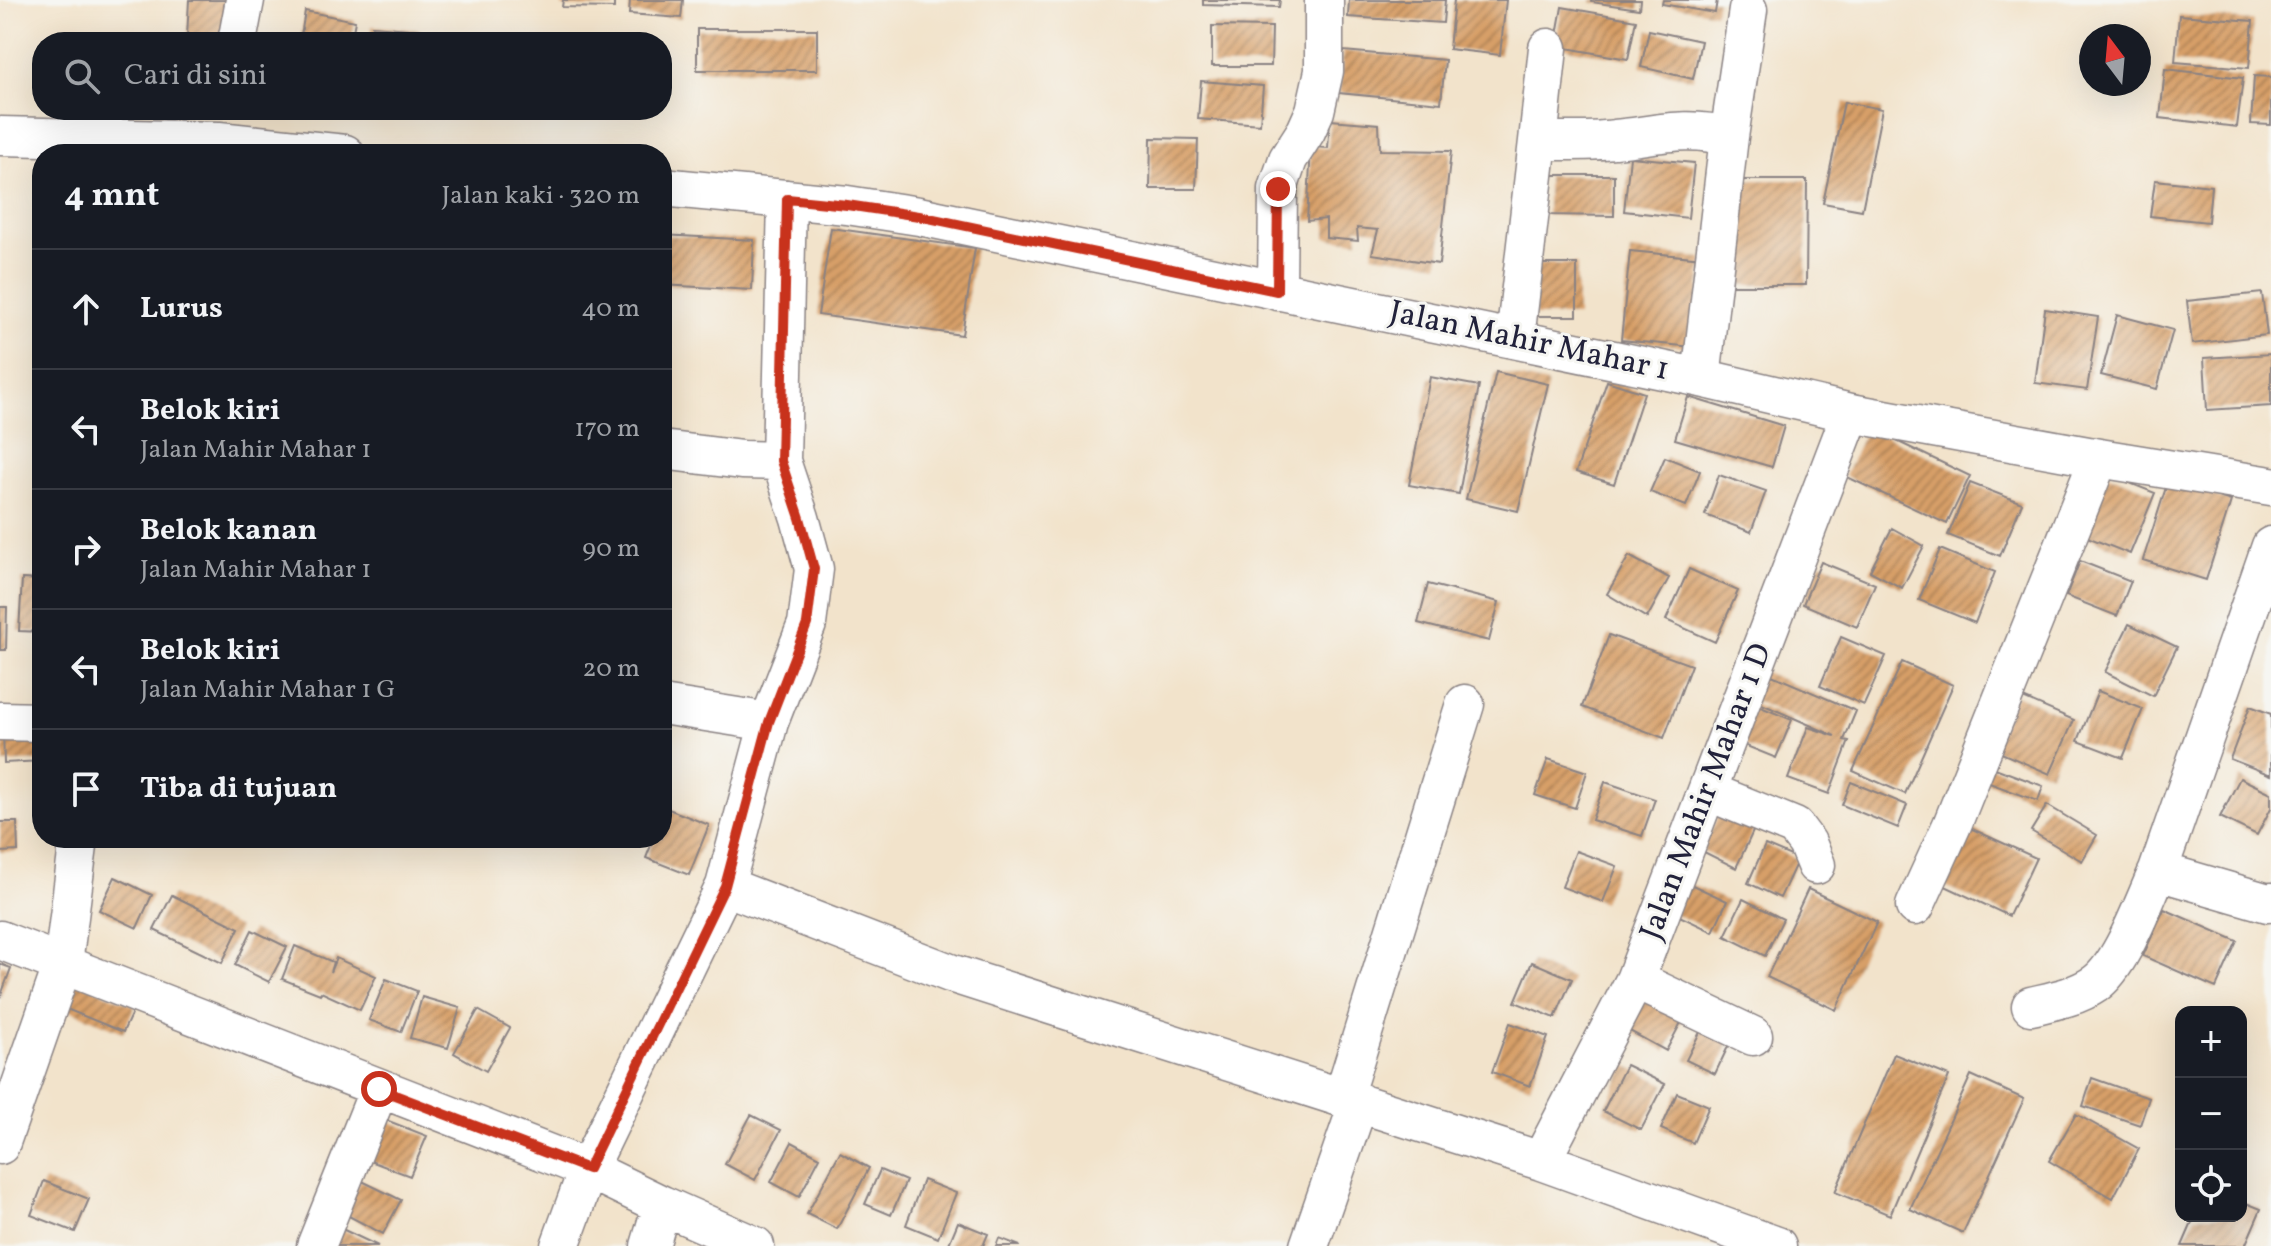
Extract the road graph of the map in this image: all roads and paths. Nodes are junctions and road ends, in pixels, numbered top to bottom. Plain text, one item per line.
1 (245, 0) edge
2 (1324, 0) edge
3 (1748, 10) dead end
4 (239, 32) edge
5 (1548, 48) dead end
6 (222, 126) edge
7 (0, 136) edge
8 (1729, 137) junction
9 (1538, 141) junction
10 (301, 144) edge
11 (672, 188) edge
12 (787, 199) junction
13 (1277, 291) junction
14 (1515, 339) junction
15 (1701, 378) junction
16 (1851, 413) junction
17 (672, 451) edge
18 (2099, 458) junction
19 (781, 461) junction
20 (2271, 486) edge
21 (2271, 546) edge
22 (1465, 704) dead end
23 (672, 707) edge
24 (0, 721) edge
25 (32, 722) edge
26 (769, 722) junction
27 (1707, 791) junction
28 (78, 848) edge
29 (1816, 865) dead end
30 (2158, 871) junction
31 (725, 886) junction
32 (2271, 902) edge
33 (1915, 906) dead end
34 (0, 940) edge
35 (63, 964) junction
36 (1635, 980) junction
37 (2031, 1006) dead end
38 (1753, 1036) dead end
39 (379, 1089) junction
40 (1351, 1100) junction
41 (0, 1145) edge
42 (1541, 1161) junction
43 (588, 1169) junction
44 (662, 1205) junction
45 (316, 1246) edge
46 (560, 1246) edge
47 (650, 1246) edge
48 (755, 1246) edge
49 (1309, 1246) edge
50 (1777, 1246) edge

1 - 4 street
2 - 13 street
3 - 8 street
5 - 9 street
6 - 7 street
6 - 10 street
8 - 9 street
8 - 15 street
9 - 14 street
11 - 12 street, Jalan Mahir Mahar 1
12 - 13 street, Jalan Mahir Mahar 1
12 - 19 street
13 - 14 street, Jalan Mahir Mahar 1
14 - 15 street, Jalan Mahir Mahar 1
15 - 16 street, Jalan Mahir Mahar 1
16 - 18 street, Jalan Mahir Mahar 1
16 - 27 street, Jalan Mahir Mahar 1 D
17 - 19 street
18 - 20 street, Jalan Mahir Mahar 1
18 - 33 street
19 - 26 street
21 - 30 street
22 - 40 street
23 - 26 street
24 - 25 street
26 - 31 street
27 - 29 street
27 - 36 street, Jalan Mahir Mahar 1 D
28 - 35 street
30 - 32 street
30 - 37 street
31 - 40 street
31 - 43 street
34 - 35 street
35 - 39 street
35 - 41 street
36 - 38 street
36 - 42 street, Jalan Mahir Mahar 1 D
39 - 43 street
39 - 45 street
40 - 42 street
40 - 49 street
42 - 50 street
43 - 44 street
43 - 46 street
44 - 47 street
44 - 48 street

